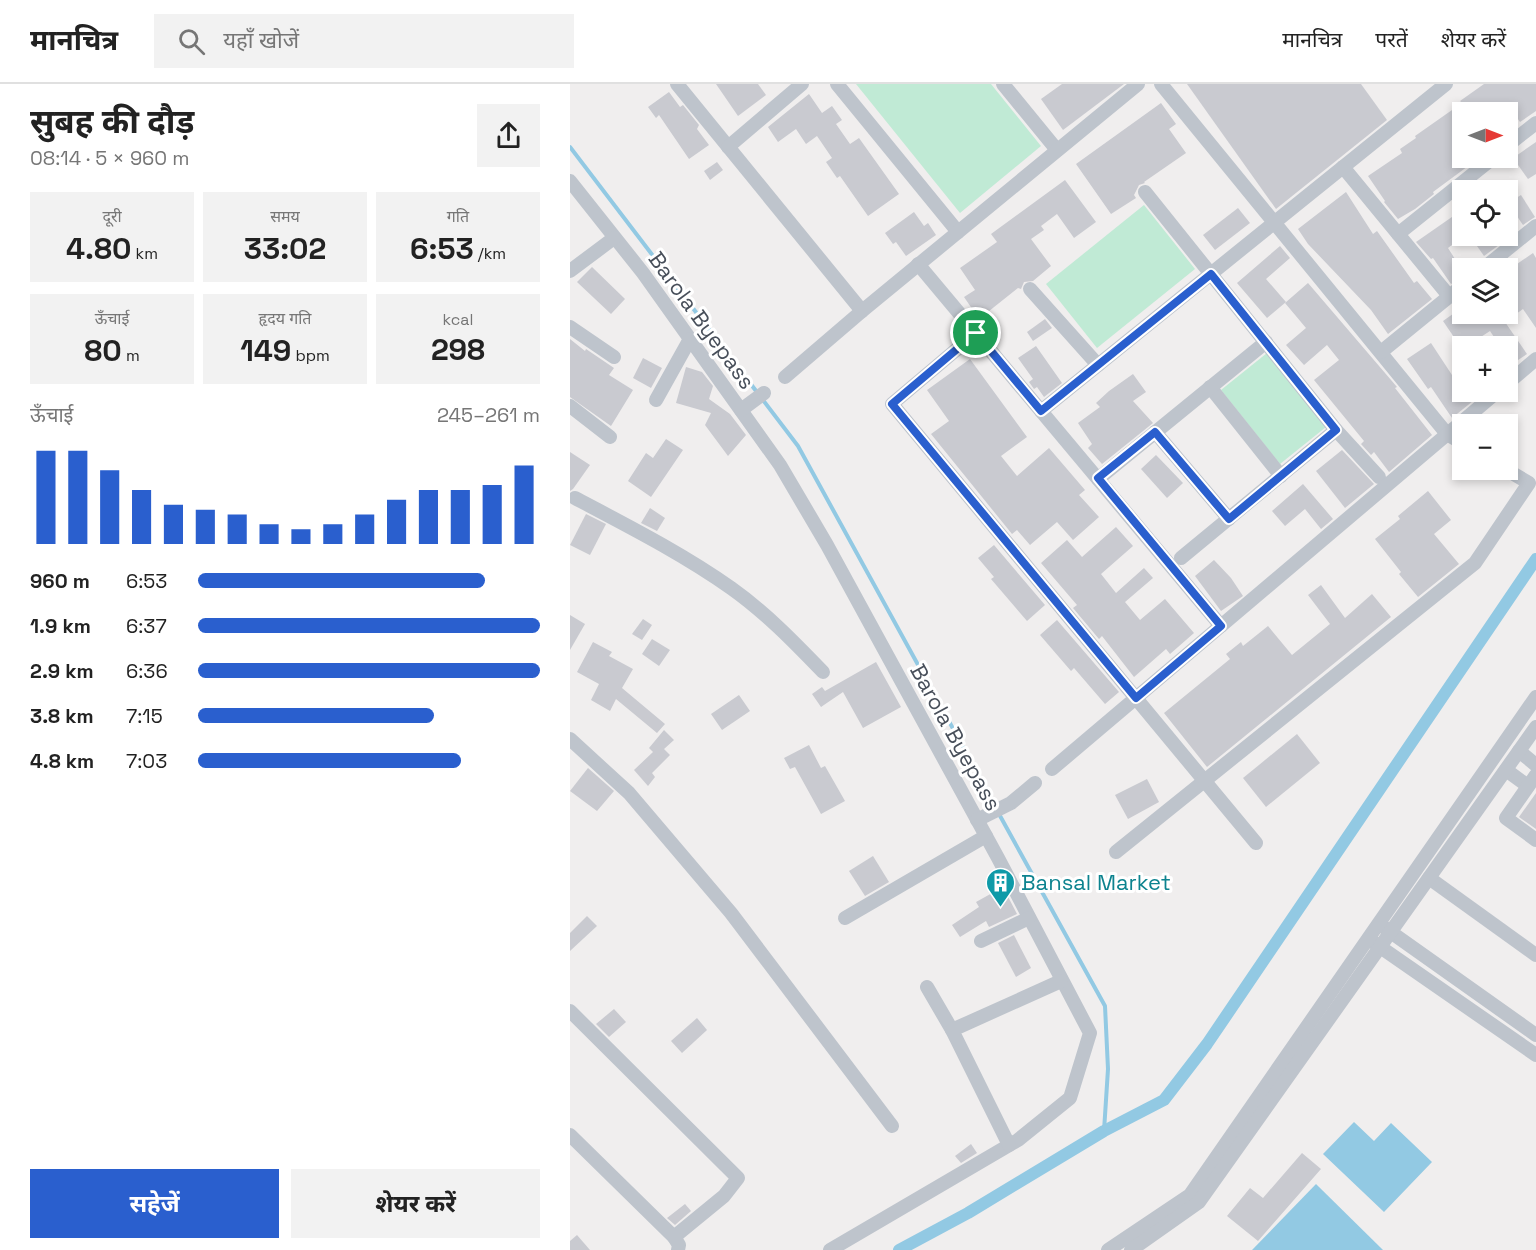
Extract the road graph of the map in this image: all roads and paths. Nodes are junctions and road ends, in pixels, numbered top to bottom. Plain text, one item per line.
1 (677, 84) edge
2 (802, 84) edge
3 (837, 84) edge
4 (1004, 84) edge
5 (1138, 84) edge
6 (1161, 84) edge
7 (1446, 84) edge
8 (1536, 123) edge
9 (1518, 138) edge
10 (728, 147) junction
11 (1057, 150) junction
12 (1342, 167) junction
13 (1480, 168) edge
14 (570, 181) edge
15 (1145, 192) dead end
16 (1275, 222) junction
17 (1536, 226) edge
18 (958, 232) junction
19 (1398, 234) junction
20 (614, 238) junction
21 (1496, 258) edge
22 (918, 264) junction
23 (570, 271) edge
24 (1211, 274) junction
25 (1030, 289) dead end
26 (1452, 294) edge
27 (1449, 296) junction
28 (862, 311) junction
29 (570, 327) edge
30 (976, 333) junction
31 (690, 339) junction
32 (1266, 342) junction
33 (1381, 352) junction
34 (614, 357) dead end
35 (1536, 359) edge
36 (1098, 365) junction
37 (1518, 374) edge
38 (785, 377) dead end
39 (1210, 387) junction
40 (764, 393) dead end
41 (656, 400) dead end
42 (1485, 402) edge
43 (570, 406) edge
44 (741, 410) junction
45 (1041, 411) junction
46 (1336, 430) junction
47 (1155, 432) junction
48 (1447, 434) junction
49 (610, 437) dead end
50 (1452, 437) edge
51 (1281, 476) junction
52 (1518, 476) edge
53 (1379, 477) dead end
54 (1098, 478) junction
55 (572, 501) edge
56 (1229, 519) junction
57 (1181, 558) dead end
58 (1221, 626) junction
59 (823, 672) dead end
60 (1536, 697) edge
61 (1136, 698) junction
62 (1536, 727) edge
63 (570, 739) edge
64 (1519, 752) junction
65 (1536, 765) edge
66 (1052, 769) dead end
67 (1506, 770) junction
68 (1204, 780) junction
69 (1532, 781) edge
70 (1035, 783) dead end
71 (982, 818) junction
72 (986, 837) junction
73 (1536, 840) edge
74 (1256, 843) dead end
75 (1116, 852) dead end
76 (1429, 878) junction
77 (845, 918) dead end
78 (1029, 918) junction
79 (1378, 924) junction
80 (1390, 933) junction
81 (1368, 939) junction
82 (981, 941) dead end
83 (1380, 947) junction
84 (1536, 955) edge
85 (1061, 981) junction
86 (927, 987) dead end
87 (570, 1011) edge
88 (952, 1030) junction
89 (1536, 1035) edge
90 (1536, 1055) edge
91 (892, 1126) dead end
92 (570, 1135) edge
93 (1009, 1145) junction
94 (676, 1243) edge
95 (830, 1250) edge
96 (1108, 1250) edge
97 (1131, 1250) edge

1 - 10 street
2 - 10 street
3 - 18 street
4 - 11 street
5 - 11 street
6 - 16 street
7 - 12 street
8 - 9 street
10 - 28 street
11 - 18 street
12 - 16 street
12 - 19 street
13 - 19 street
14 - 20 street, Barola Byepass
15 - 24 street
16 - 24 street
16 - 33 street
17 - 21 street
18 - 22 street
19 - 27 street
20 - 23 street
20 - 31 street, Barola Byepass
22 - 28 street
22 - 30 street
24 - 32 street
24 - 36 street
25 - 36 street
26 - 27 street
27 - 33 street
28 - 38 street
29 - 34 street
30 - 45 street
30 - 61 street
31 - 41 street
31 - 44 street, Barola Byepass
32 - 39 street
32 - 46 street
33 - 48 street
35 - 37 street
36 - 45 street
39 - 47 street
39 - 51 street
40 - 44 street
42 - 48 street
43 - 49 street
44 - 71 street, Barola Byepass
45 - 54 street
46 - 51 street
46 - 53 street
47 - 54 street
47 - 56 street
48 - 50 street
48 - 58 street
51 - 56 street
52 - 68 street
54 - 58 street
55 - 59 street
56 - 57 street
58 - 61 street
60 - 79 street
61 - 66 street
61 - 68 street
62 - 64 street
63 - 91 street
64 - 65 street
64 - 67 street
67 - 69 street
67 - 76 street
68 - 74 street
68 - 75 street
69 - 73 street
70 - 71 street
71 - 72 street, Barola Byepass
72 - 77 street
72 - 78 street, Barola Byepass
76 - 80 street
76 - 84 street
78 - 82 street
78 - 85 street, Barola Byepass
79 - 80 street
79 - 81 street
80 - 83 street
80 - 89 street
81 - 83 street
81 - 96 street
83 - 90 street
83 - 97 street
85 - 88 street
85 - 93 street, Barola Byepass
86 - 88 street
87 - 94 street
88 - 93 street
92 - 94 street
93 - 95 street, Barola Byepass

